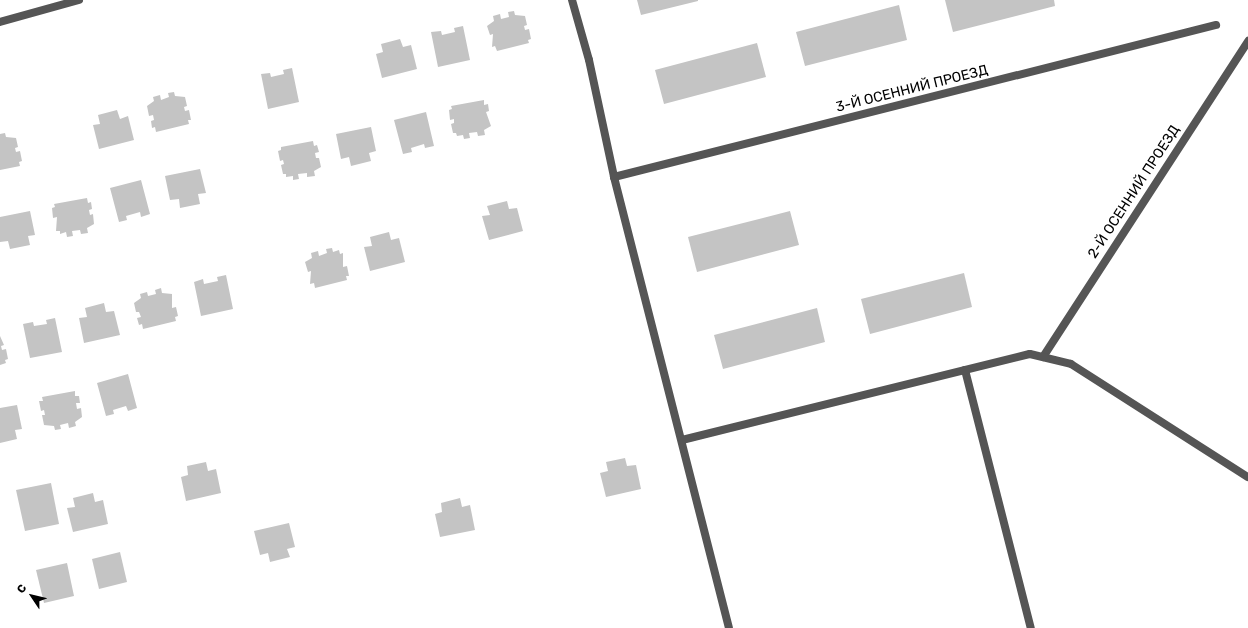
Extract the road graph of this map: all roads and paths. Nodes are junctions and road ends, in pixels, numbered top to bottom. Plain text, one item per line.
1 (79, 0) edge
2 (572, 0) edge
3 (0, 22) edge
4 (1216, 25) dead end
5 (1248, 41) edge
6 (614, 177) junction
7 (1042, 357) junction
8 (966, 370) junction
9 (682, 440) junction
10 (1248, 477) edge
11 (729, 628) edge
12 (1031, 628) edge

1 - 3 street
2 - 6 street
4 - 6 street, 3-Й ОСЕННИЙ ПРОЕЗД
5 - 7 street, 2-Й ОСЕННИЙ ПРОЕЗД
6 - 9 street
7 - 8 street
7 - 10 street
8 - 9 street
8 - 12 street
9 - 11 street

